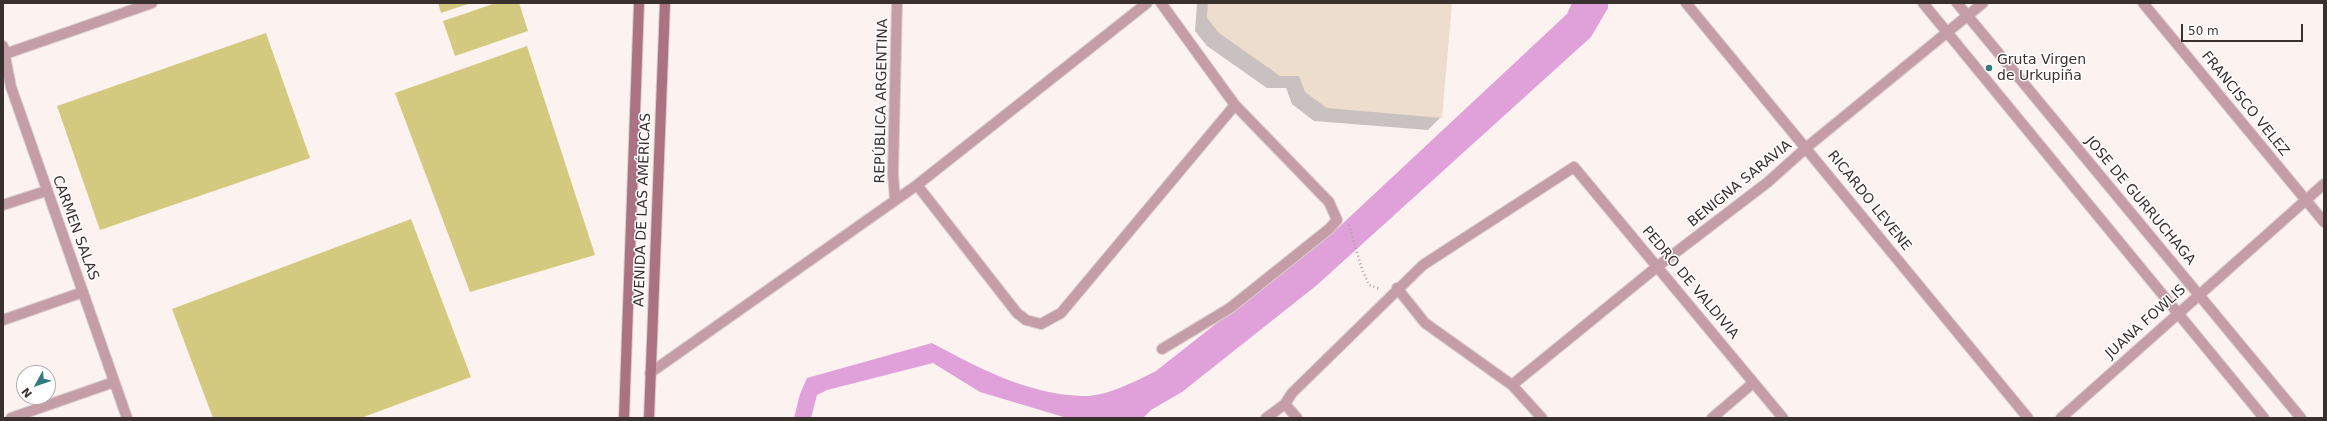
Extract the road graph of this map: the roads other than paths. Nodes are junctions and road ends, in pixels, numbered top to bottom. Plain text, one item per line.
1 (152, 3) edge
2 (639, 3) edge
3 (665, 3) edge
4 (897, 3) edge
5 (1147, 3) edge
6 (1161, 3) edge
7 (1686, 3) edge
8 (1923, 3) edge
9 (1957, 3) edge
10 (1983, 3) edge
11 (2144, 3) edge
12 (1968, 16) junction
13 (1948, 32) junction
14 (4, 50) edge
15 (1235, 105) junction
16 (1807, 147) junction
17 (2324, 184) edge
18 (916, 185) junction
19 (46, 191) junction
20 (895, 199) junction
21 (2305, 199) junction
22 (3, 205) edge
23 (2324, 222) edge
24 (1658, 266) junction
25 (1394, 291) junction
26 (83, 292) junction
27 (2198, 293) junction
28 (2177, 314) junction
29 (3, 320) edge
30 (1162, 350) dead end
31 (650, 373) junction
32 (114, 382) junction
33 (1753, 382) junction
34 (1512, 385) junction
35 (1285, 404) junction
36 (11, 418) edge
37 (126, 418) edge
38 (624, 418) edge
39 (649, 418) edge
40 (1266, 418) edge
41 (1297, 418) edge
42 (1542, 418) edge
43 (1712, 418) edge
44 (1783, 418) edge
45 (2028, 418) edge
46 (2061, 418) edge
47 (2264, 418) edge
48 (2301, 418) edge

1 - 14 street
2 - 38 main road, AVENIDA DE LAS AMÉRICAS
3 - 31 main road, AVENIDA DE LAS AMÉRICAS
4 - 20 street, REPÚBLICA ARGENTINA
5 - 18 street
6 - 15 street
7 - 16 street, RICARDO LEVENE
8 - 13 street
9 - 12 street, JOSE DE GURRUCHAGA
10 - 12 street, BENIGNA SARAVIA
11 - 21 street, FRANCISCO VELEZ
12 - 13 street, BENIGNA SARAVIA
12 - 27 street, JOSE DE GURRUCHAGA
13 - 16 street, BENIGNA SARAVIA
13 - 28 street
14 - 19 street, CARMEN SALAS
15 - 18 street
15 - 30 street
16 - 24 street, BENIGNA SARAVIA
16 - 45 street, RICARDO LEVENE
17 - 21 street, JUANA FOWLIS
18 - 20 street
19 - 22 street
19 - 26 street, CARMEN SALAS
20 - 31 street
21 - 23 street, FRANCISCO VELEZ
21 - 27 street, JUANA FOWLIS
24 - 25 street, PEDRO DE VALDIVIA
24 - 33 street, PEDRO DE VALDIVIA
24 - 34 street, BENIGNA SARAVIA
25 - 34 street
25 - 35 street
26 - 29 street
26 - 32 street, CARMEN SALAS
27 - 28 street, JUANA FOWLIS
27 - 48 street, JOSE DE GURRUCHAGA
28 - 46 street, JUANA FOWLIS
28 - 47 street
31 - 39 main road, AVENIDA DE LAS AMÉRICAS
32 - 36 street
32 - 37 street, CARMEN SALAS
33 - 43 street
33 - 44 street, PEDRO DE VALDIVIA
34 - 42 street
35 - 40 street
35 - 41 street

